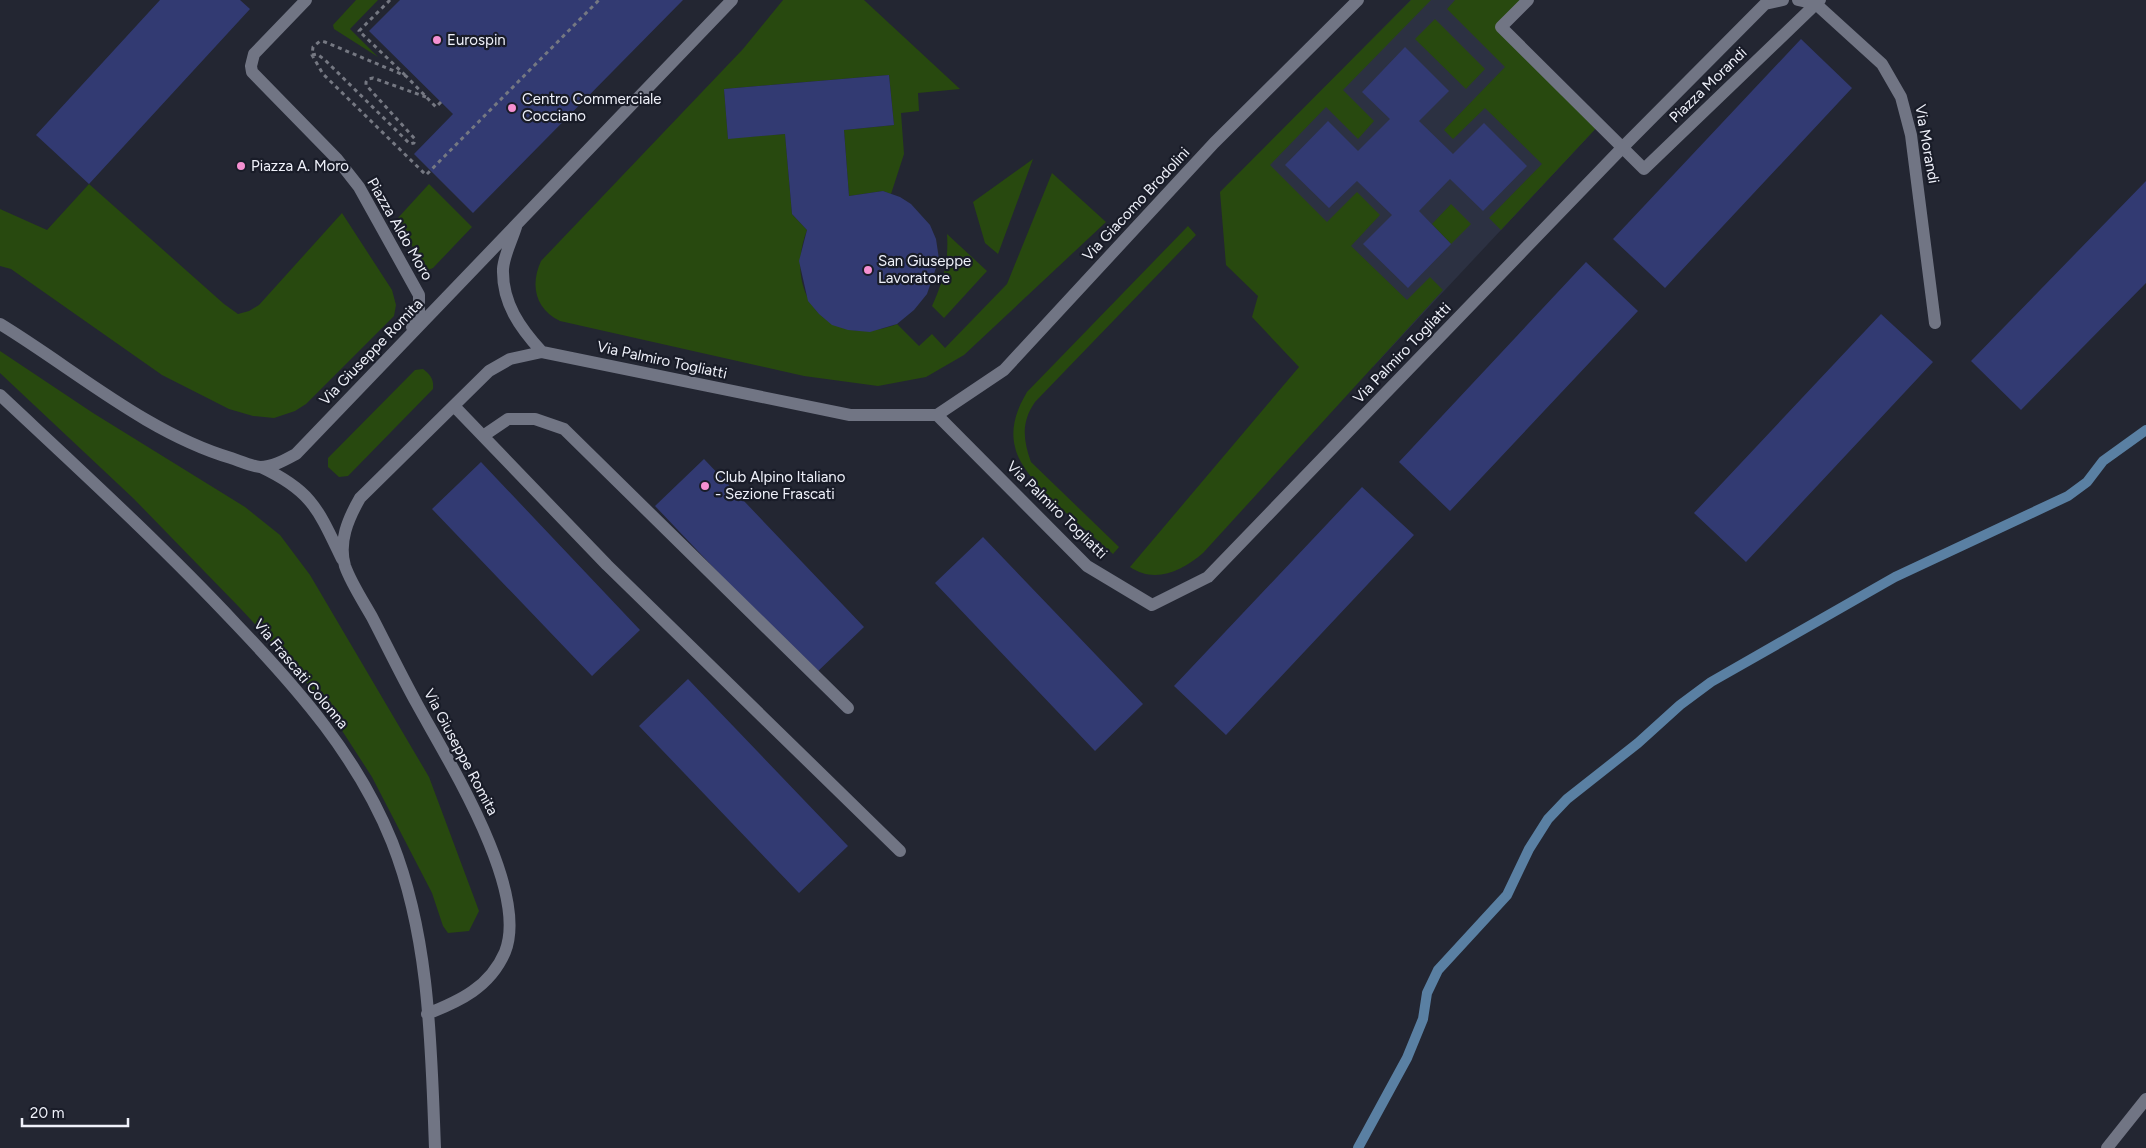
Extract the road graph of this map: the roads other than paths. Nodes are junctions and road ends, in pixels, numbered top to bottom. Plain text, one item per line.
1 (306, 0) edge
2 (732, 0) edge
3 (1528, 0) edge
4 (1784, 0) edge
5 (1798, 0) edge
6 (1354, 2) edge
7 (1818, 2) edge
8 (1623, 147) junction
9 (517, 225) junction
10 (1936, 323) dead end
11 (0, 324) edge
12 (408, 336) junction
13 (542, 352) junction
14 (510, 359) joint
15 (0, 395) edge
16 (454, 406) junction
17 (937, 415) junction
18 (483, 436) junction
19 (260, 466) junction
20 (345, 566) junction
21 (848, 708) dead end
22 (900, 851) dead end
23 (427, 1014) junction
24 (2146, 1099) edge
25 (435, 1148) edge
26 (2107, 1148) edge

1 - 12 street, Piazza Aldo Moro
2 - 9 street, Via Giuseppe Romita
3 - 8 street, Piazza Morandi
4 - 8 street, Piazza Morandi
5 - 7 street
6 - 17 street, Via Giacomo Brodolini
7 - 8 street, Piazza Morandi
7 - 10 street, Via Morandi
8 - 17 street, Via Palmiro Togliatti
9 - 12 street, Via Giuseppe Romita
9 - 13 street, Via Giuseppe Romita
11 - 19 street, Via Giuseppe Romita
12 - 19 street, Via Giuseppe Romita
13 - 14 street, Via Palmiro Togliatti
13 - 17 street, Via Palmiro Togliatti
14 - 16 street, Via Giuseppe Romita
15 - 23 street, Via Frascati Colonna
16 - 18 street
16 - 20 street, Via Giuseppe Romita
18 - 21 street
18 - 22 street
19 - 20 street, Via Giuseppe Romita
20 - 23 street, Via Giuseppe Romita
23 - 25 street, Via Frascati Colonna
24 - 26 street

